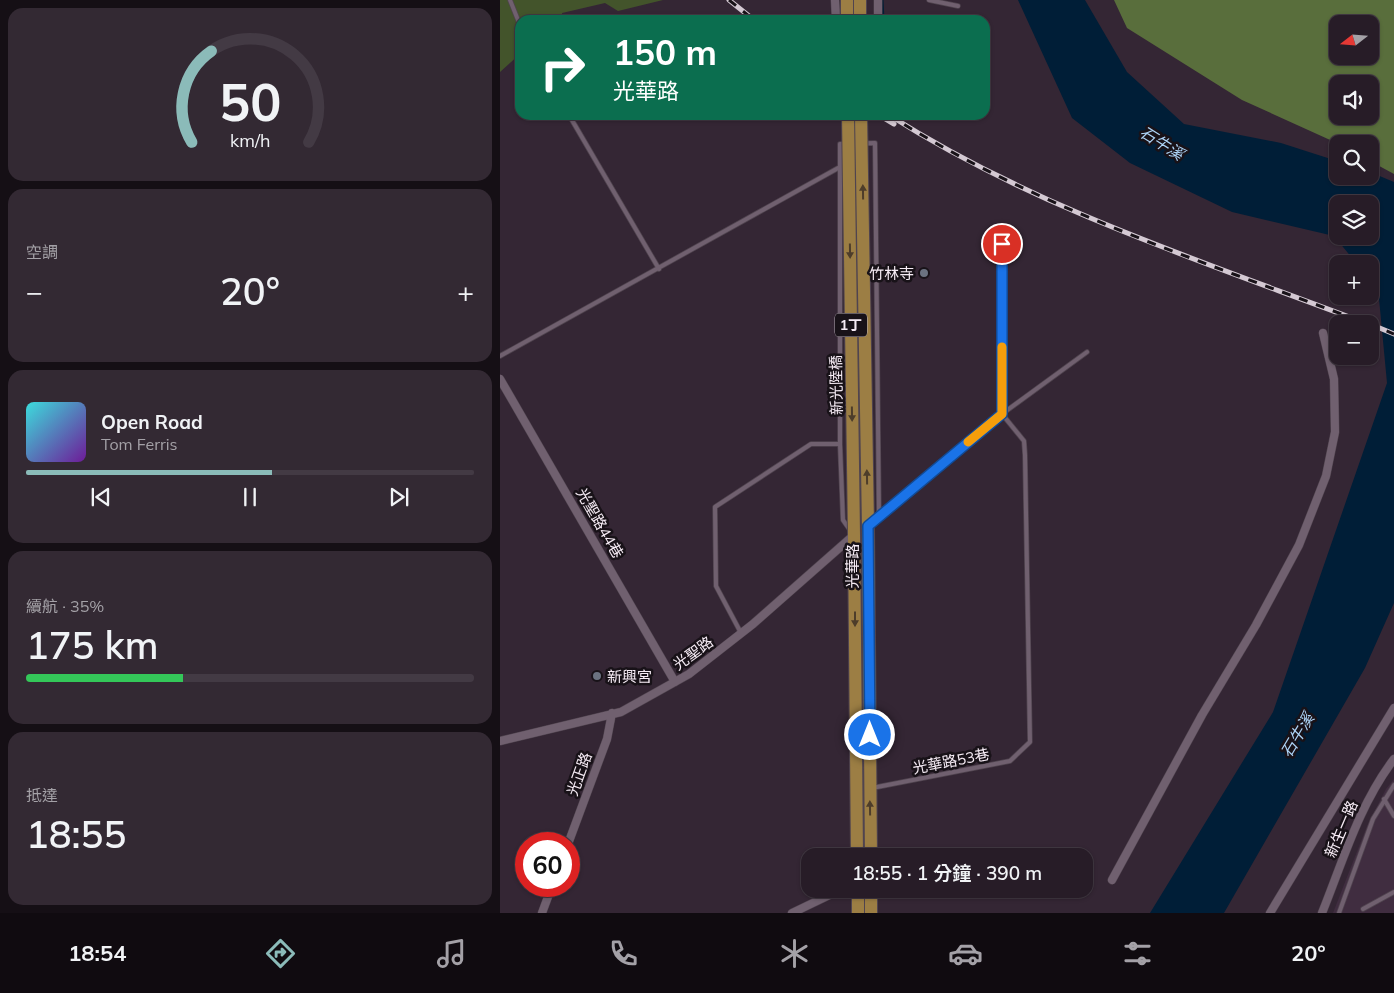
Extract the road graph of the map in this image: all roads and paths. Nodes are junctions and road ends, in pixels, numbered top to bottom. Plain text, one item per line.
1 (510, 0) edge
2 (835, 0) edge
3 (847, 0) edge
4 (860, 0) edge
5 (878, 0) edge
6 (929, 0) edge
7 (958, 6) dead end
8 (516, 15) edge
9 (836, 15) edge
10 (847, 15) edge
11 (860, 15) edge
12 (878, 15) edge
13 (572, 120) edge
14 (848, 120) edge
15 (861, 120) edge
16 (840, 167) junction
17 (1002, 226) dead end
18 (659, 269) junction
19 (1323, 333) dead end
20 (1087, 352) dead end
21 (500, 356) edge
22 (500, 379) edge
23 (1002, 414) junction
24 (840, 444) junction
25 (879, 517) junction
26 (868, 526) junction
27 (854, 535) junction
28 (741, 633) junction
29 (675, 682) junction
30 (1394, 708) edge
31 (612, 713) junction
32 (500, 741) edge
33 (870, 754) junction
34 (856, 755) junction
35 (1394, 759) edge
36 (1394, 785) edge
37 (870, 789) junction
38 (1384, 800) junction
39 (1394, 816) edge
40 (572, 832) edge
41 (857, 848) edge
42 (871, 848) edge
43 (1112, 880) dead end
44 (1394, 892) edge
45 (548, 897) edge
46 (823, 898) edge
47 (858, 898) edge
48 (871, 898) edge
49 (1363, 909) dead end
50 (542, 913) edge
51 (792, 913) edge
52 (858, 913) edge
53 (871, 913) edge
54 (1270, 913) edge
55 (1322, 913) edge
56 (1339, 913) edge

1 - 8 lane
2 - 9 street
3 - 10 main road
4 - 11 main road
5 - 12 street
6 - 7 lane
13 - 18 lane
14 -> 27 main road, 新光陸橋 / 1丁, bridge
26 -> 15 main road, 新光陸橋 / 1丁, bridge
16 - 18 lane
16 - 24 lane
16 - 25 lane
17 - 23 lane
18 - 21 lane
19 - 43 street
20 - 23 lane, 光華路
22 - 29 street, 光聖路44巷
23 - 25 lane, 光華路
23 - 37 lane, 光華路53巷
24 - 27 lane
24 - 28 lane
25 - 26 lane, 光華路
26 - 27 street, 光聖路
26 - 33 main road, 光華路 / 1丁
27 - 28 street, 光聖路
27 -> 34 main road, 光華路 / 1丁
28 - 29 street, 光聖路
29 - 31 street, 光聖路
30 - 54 street
31 - 32 street, 光聖路
31 - 40 street, 光正路
33 - 34 main road
33 - 37 main road, 光華路 / 1丁
34 - 41 main road, 光華路 / 1丁
35 - 55 street, 新生一路
36 - 38 lane
42 -> 37 main road, 光華路 / 1丁
38 - 39 lane
38 - 56 lane
44 - 49 lane
45 - 50 street
46 - 51 street
47 - 52 main road
48 - 53 main road

